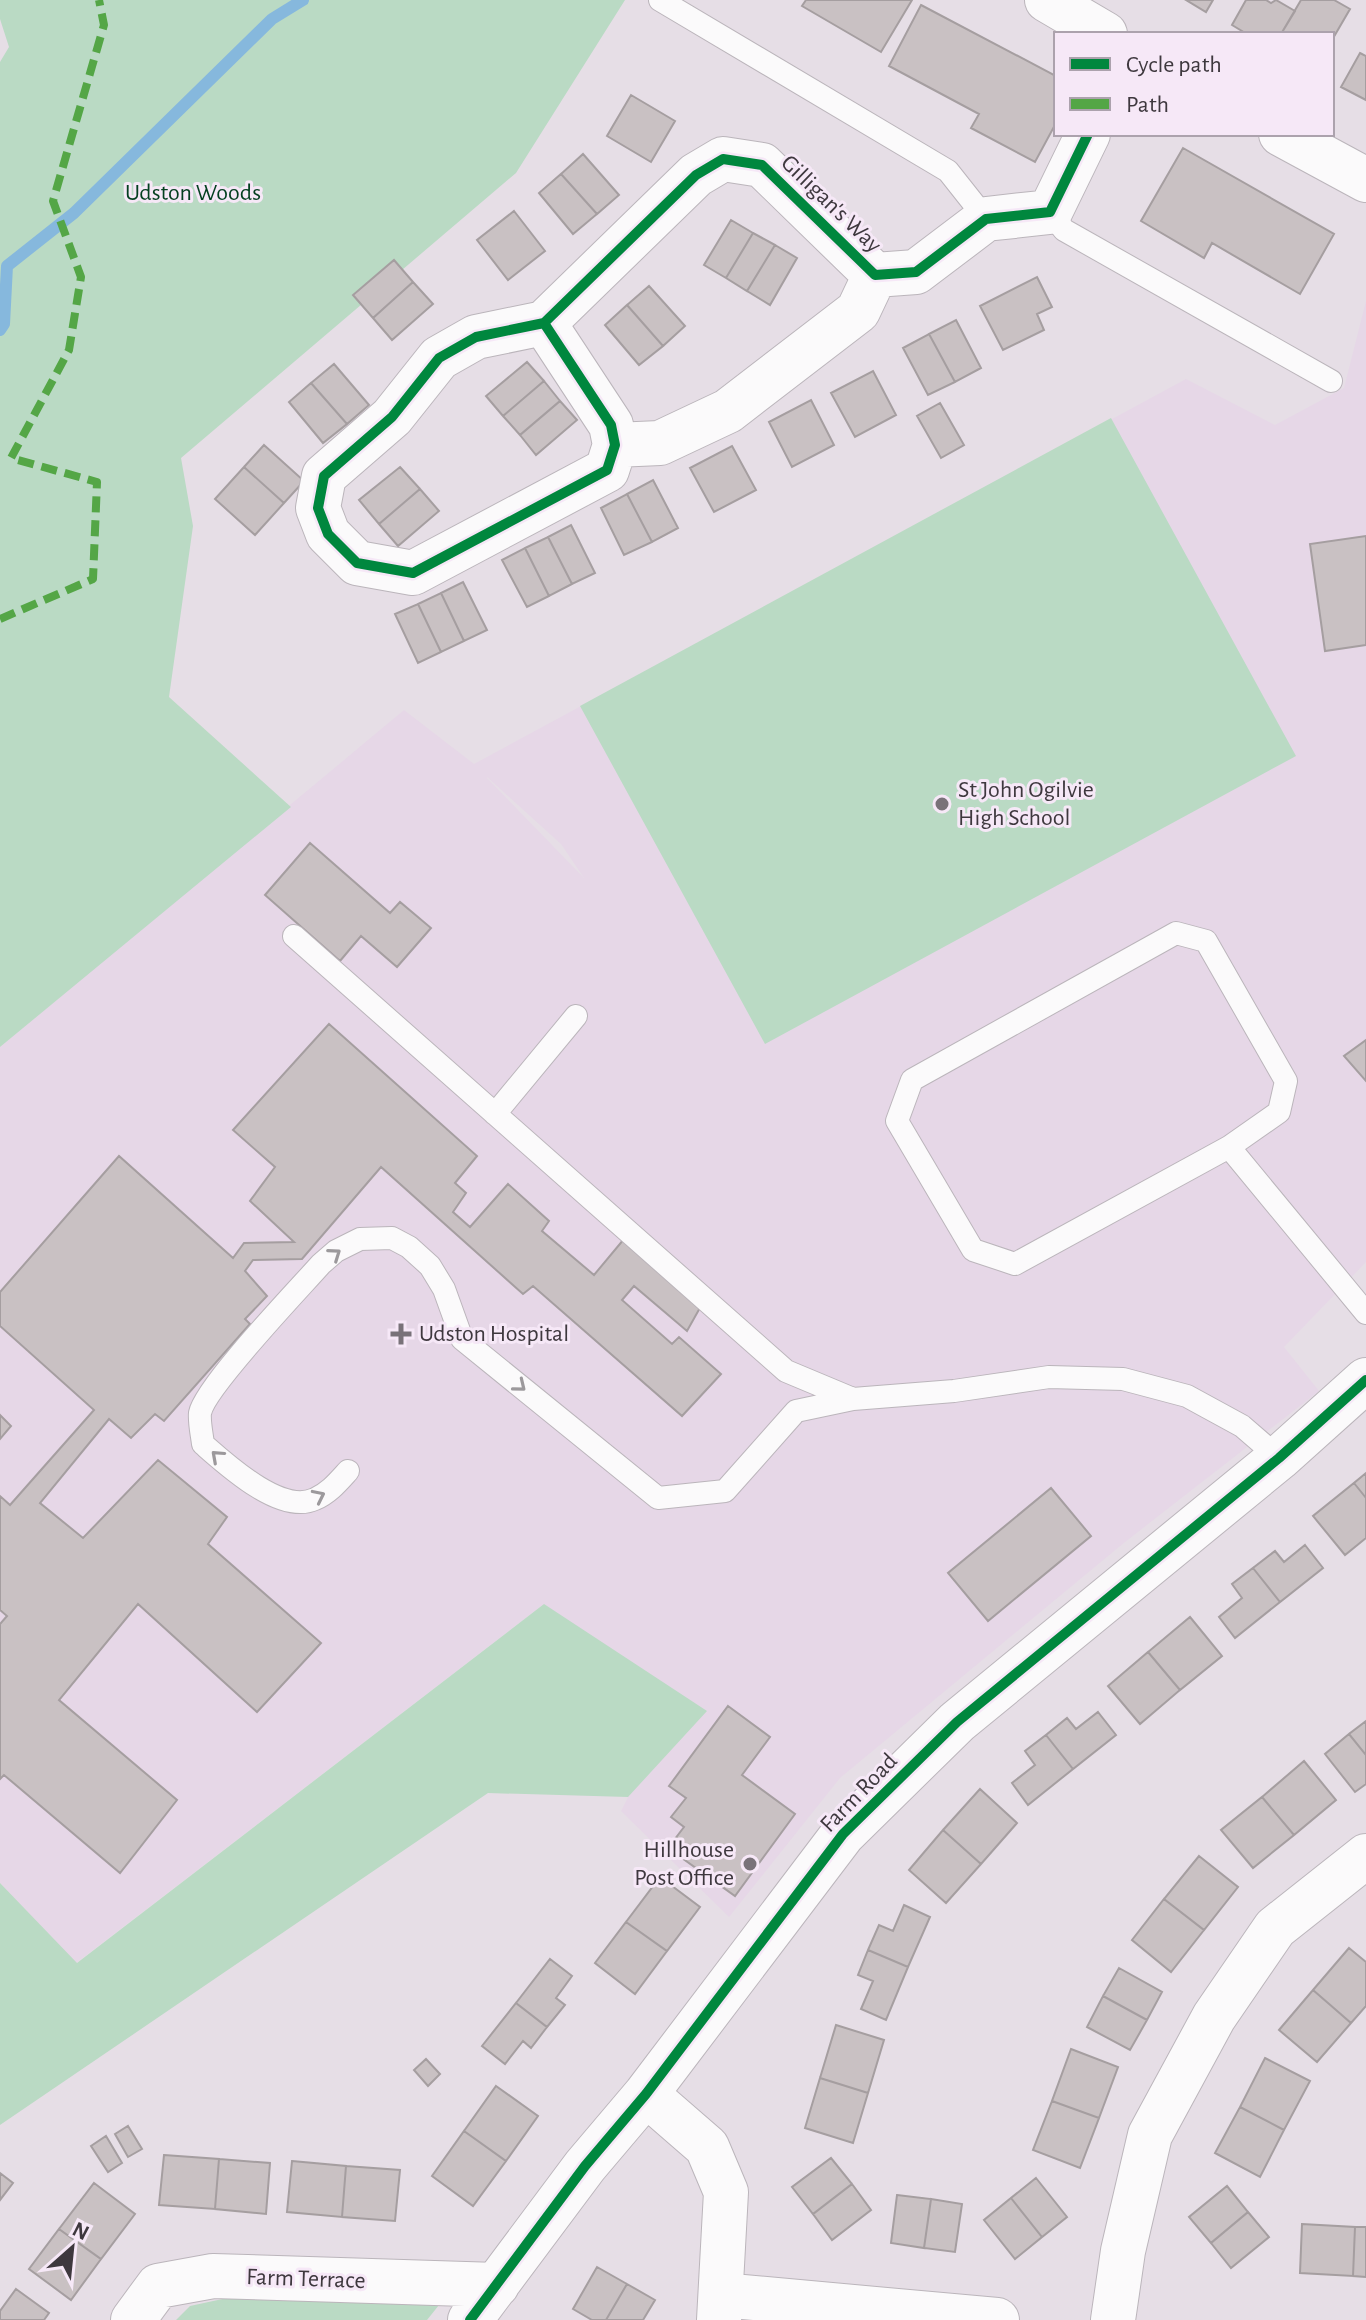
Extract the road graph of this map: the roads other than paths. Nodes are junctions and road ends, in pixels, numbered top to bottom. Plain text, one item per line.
1 (660, 0) edge
2 (1047, 0) edge
3 (1102, 32) edge
4 (1087, 136) edge
5 (1285, 136) edge
6 (1366, 180) edge
7 (1050, 212) junction
8 (986, 219) junction
9 (875, 275) junction
10 (544, 323) junction
11 (1331, 381) dead end
12 (615, 445) junction
13 (294, 936) dead end
14 (576, 1016) dead end
15 (495, 1114) junction
16 (1229, 1147) junction
17 (1366, 1313) edge
18 (1366, 1380) edge
19 (853, 1399) junction
20 (1279, 1458) junction
21 (348, 1471) dead end
22 (1366, 1856) edge
23 (646, 2094) junction
24 (497, 2285) junction
25 (720, 2307) edge
26 (133, 2320) edge
27 (470, 2320) edge
28 (997, 2320) edge
29 (1113, 2320) edge

1 - 8 lane
2 - 3 street
4 - 7 street
5 - 6 street
7 - 8 street
7 - 11 lane
8 - 9 street, Gilligan's Way
9 - 10 street, Gilligan's Way
9 - 12 street, Gilligan's Way
10 - 12 street
10 - 12 street
13 - 15 lane
14 - 15 lane
15 - 19 lane
16 - 16 lane
16 - 17 lane
18 - 20 street, Farm Road
19 - 20 lane
19 - 21 lane
20 - 23 street, Farm Road
22 - 29 street
23 - 24 street, Farm Road
23 - 25 street
24 - 26 street, Farm Terrace
24 - 27 street, Farm Road
25 - 28 street

